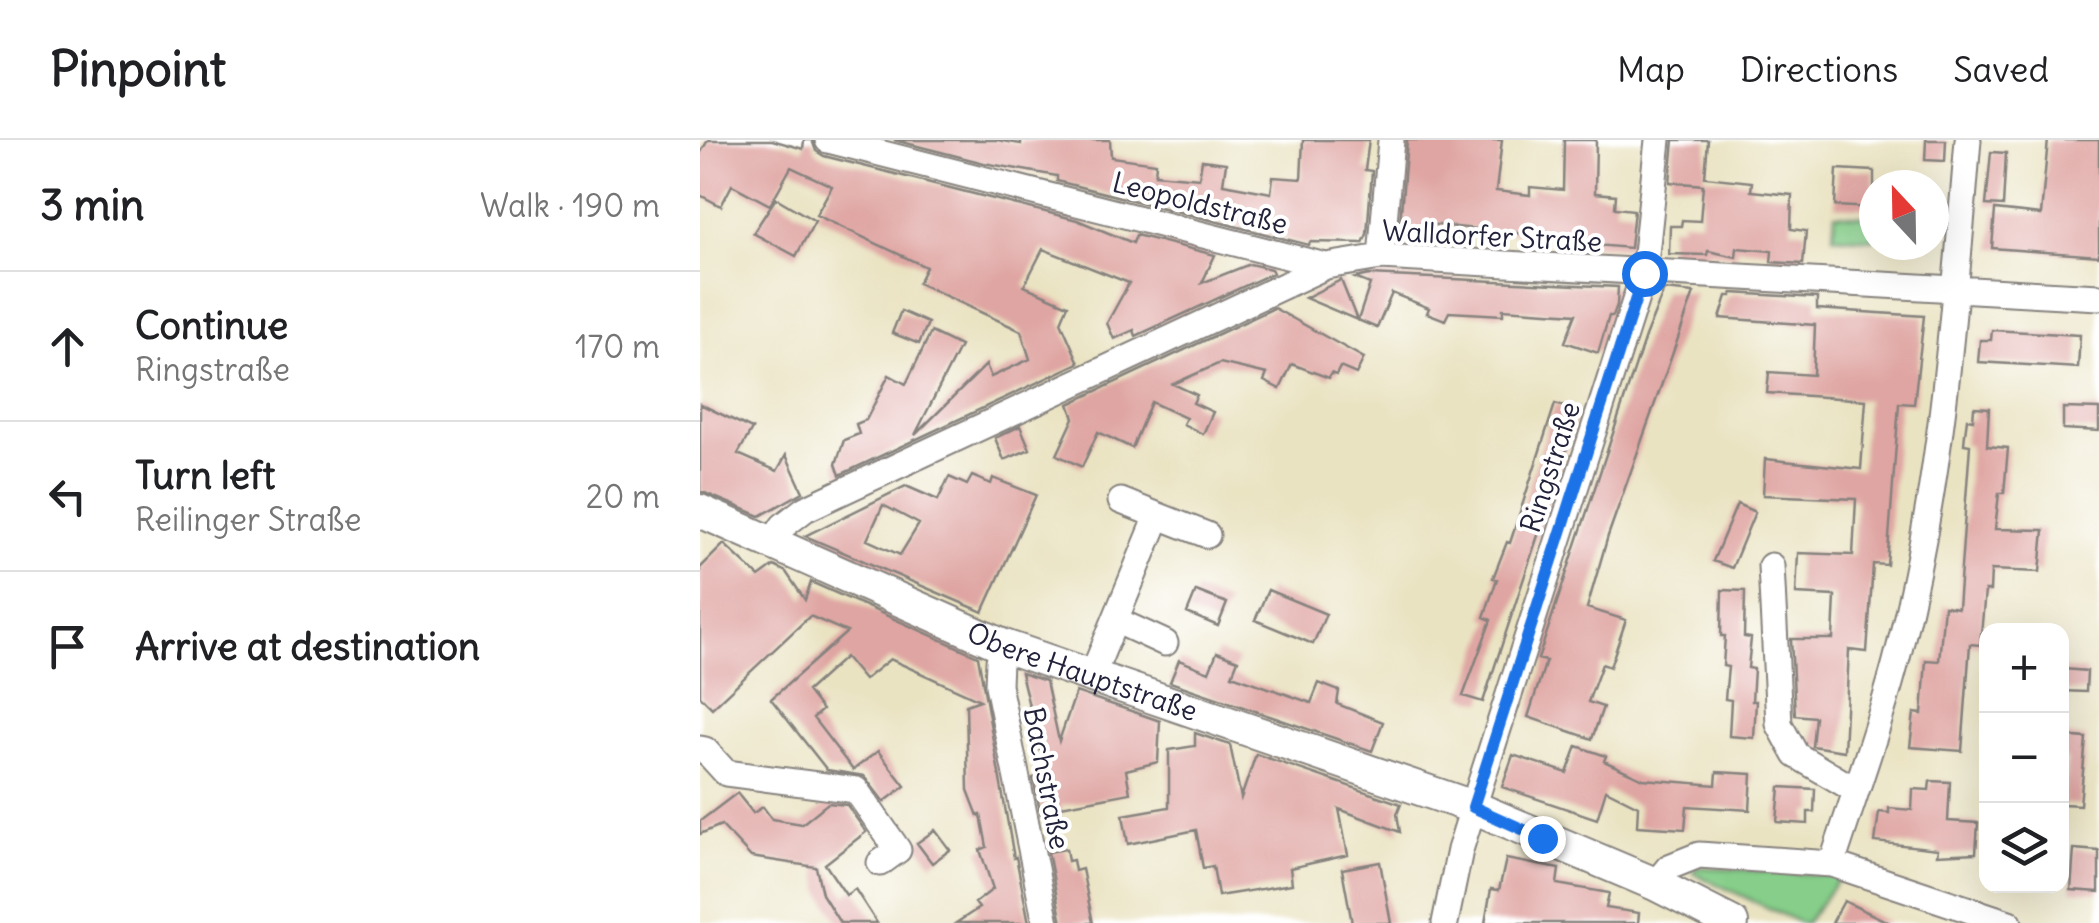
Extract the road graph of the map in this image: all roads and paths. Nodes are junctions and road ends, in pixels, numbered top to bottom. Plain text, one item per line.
1 (828, 140) edge
2 (1392, 140) edge
3 (1658, 140) edge
4 (1968, 140) edge
5 (1381, 258) junction
6 (1326, 266) junction
7 (1644, 273) junction
8 (1956, 289) junction
9 (2099, 297) edge
10 (1121, 501) dead end
11 (1158, 516) junction
12 (705, 521) edge
13 (1207, 535) dead end
14 (772, 543) junction
15 (1771, 566) dead end
16 (1115, 620) junction
17 (1165, 643) dead end
18 (1004, 646) junction
19 (1092, 676) junction
20 (700, 750) edge
21 (1855, 790) junction
22 (1473, 807) junction
23 (880, 863) dead end
24 (1832, 864) junction
25 (1655, 884) junction
26 (1046, 923) edge
27 (1445, 923) edge
28 (1732, 923) edge
29 (2010, 923) edge

1 - 6 street, Leopoldstraße
2 - 5 street
3 - 7 street, Ringstraße
4 - 8 street
5 - 6 street, Walldorfer Straße
5 - 7 street, Walldorfer Straße
6 - 14 street, Walldorfer Straße
7 - 8 street, Walldorfer Straße
7 - 22 street, Ringstraße
8 - 9 street, Walldorfer Straße
8 - 21 street
10 - 11 street
11 - 13 street
11 - 16 street
12 - 14 main road, Obere Hauptstraße
14 - 18 main road, Obere Hauptstraße
15 - 21 street
16 - 17 street
16 - 19 street
18 - 19 main road, Obere Hauptstraße
18 - 26 street, Bachstraße
19 - 22 main road, Obere Hauptstraße
20 - 23 street
21 - 24 street
22 - 25 main road, Obere Hauptstraße
22 - 27 street, Ringstraße
24 - 25 street
24 - 29 street
25 - 28 main road, Obere Hauptstraße

